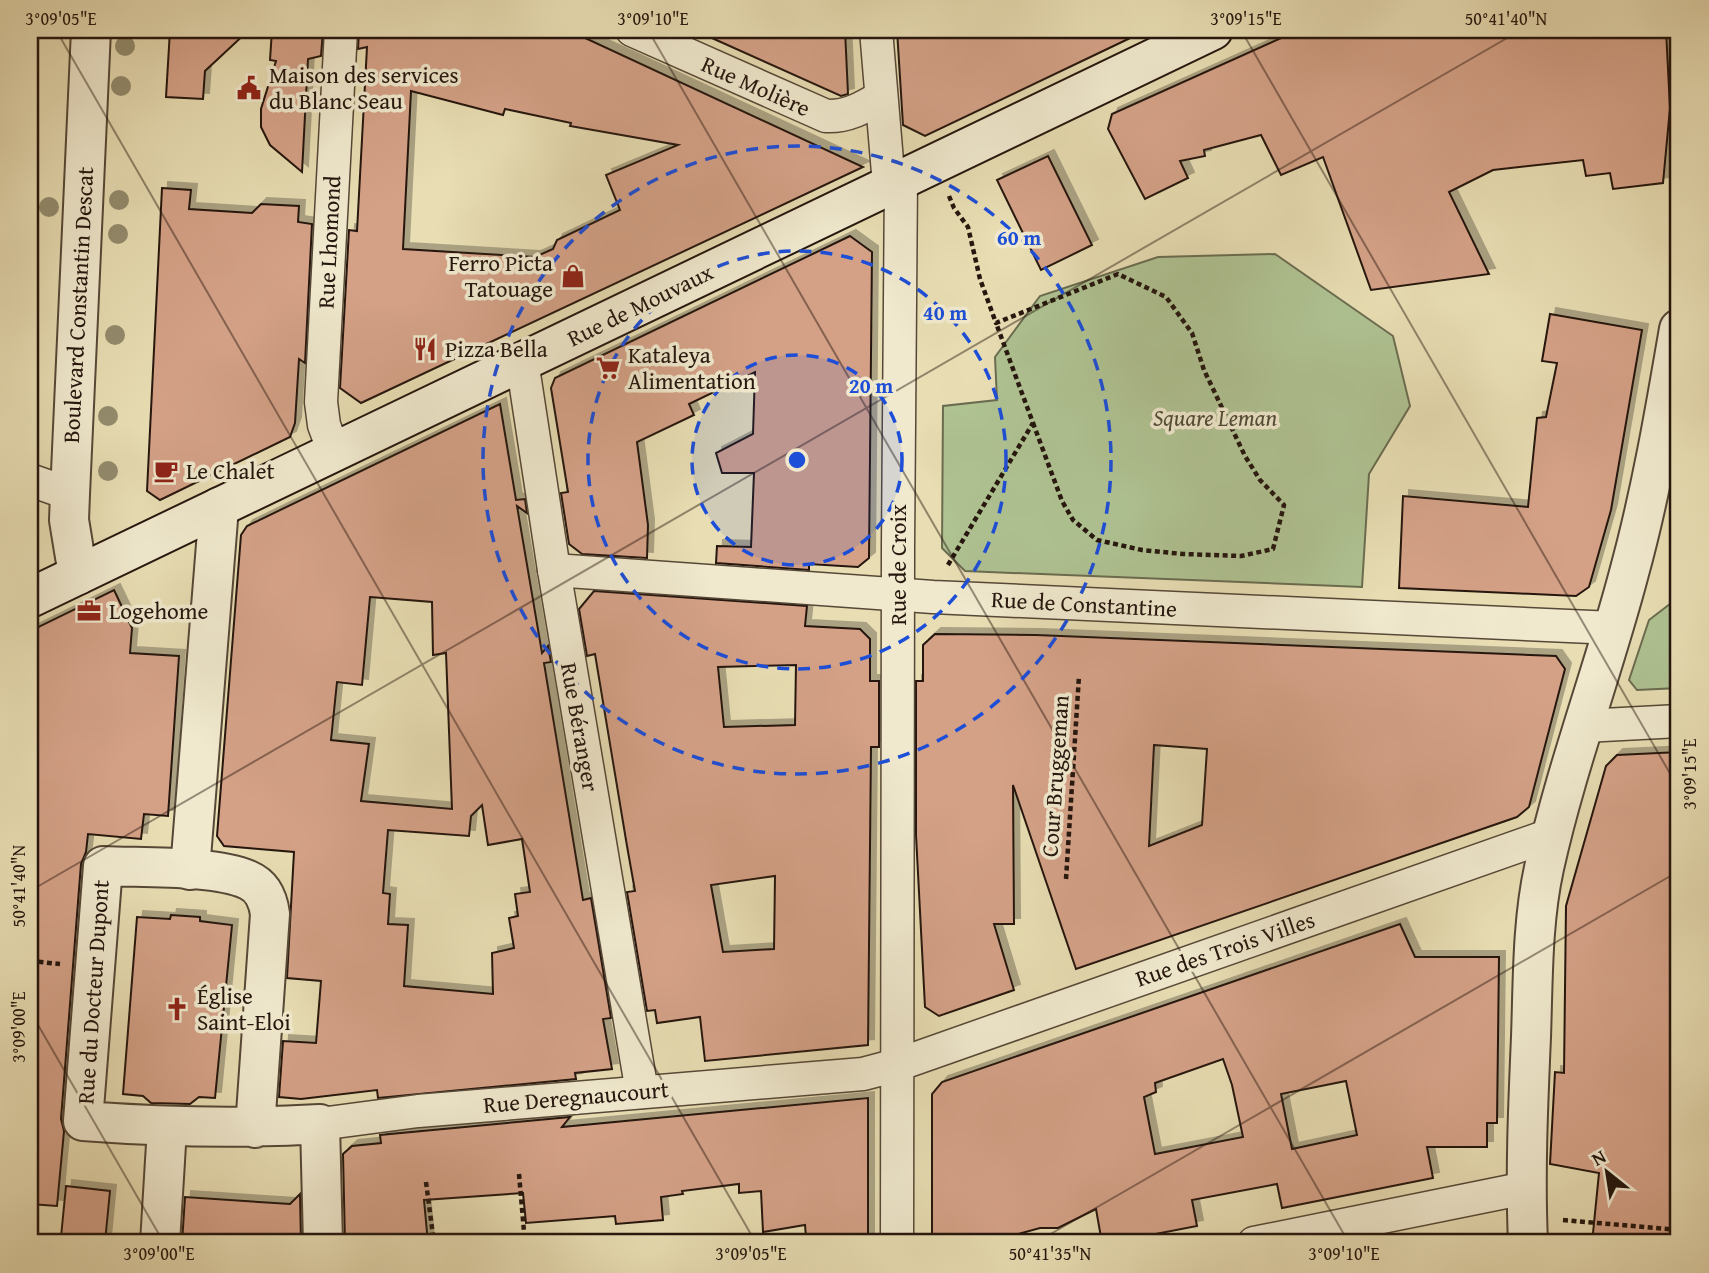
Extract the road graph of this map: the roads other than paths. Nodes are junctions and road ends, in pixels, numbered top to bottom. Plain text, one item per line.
1 (341, 30) edge
2 (632, 30) edge
3 (876, 30) edge
4 (1213, 30) edge
5 (91, 31) edge
6 (881, 97) junction
7 (895, 182) junction
8 (1679, 330) edge
9 (522, 361) junction
10 (334, 452) junction
11 (30, 480) edge
12 (70, 494) junction
13 (219, 507) junction
14 (554, 570) junction
15 (78, 575) junction
16 (898, 594) junction
17 (30, 598) edge
18 (1614, 628) junction
19 (1679, 720) edge
20 (1584, 726) junction
21 (1553, 834) junction
22 (190, 870) junction
23 (897, 1065) junction
24 (642, 1092) junction
25 (320, 1124) junction
26 (167, 1128) junction
27 (255, 1128) junction
28 (1527, 1216) edge
29 (160, 1243) edge
30 (323, 1243) edge
31 (897, 1243) edge
32 (1254, 1243) edge

1 - 10 street, Rue Lhomond
2 - 6 street, Rue Molière
3 - 6 street, Rue de Croix
4 - 7 street, Rue de Mouvaux
5 - 12 street, Boulevard Constantin Descat
6 - 7 street, Rue de Croix
7 - 9 street, Rue de Mouvaux
7 - 16 street, Rue de Croix
8 - 18 street
9 - 10 street, Rue de Mouvaux
9 - 14 street, Rue Béranger
10 - 13 street, Rue de Mouvaux
11 - 12 street
12 - 15 street, Boulevard Constantin Descat
13 - 15 street, Rue de Mouvaux
13 - 22 street
14 - 16 street, Rue de Constantine
14 - 24 street, Rue Béranger
15 - 17 street, Rue de Mouvaux
16 - 18 street, Rue de Constantine
16 - 23 street, Rue de Croix
18 - 20 street
19 - 20 street
20 - 21 street
21 - 23 street, Rue des Trois Villes
21 - 28 street
22 - 26 street, Rue du Docteur Dupont
22 - 27 street, Rue du Docteur Dupont
23 - 24 street, Rue Deregnaucourt
23 - 31 street, Rue de Croix
24 - 25 street, Rue Deregnaucourt
25 - 27 street, Rue Deregnaucourt
25 - 30 street
26 - 27 street, Rue du Docteur Dupont
26 - 29 street
28 - 32 street

